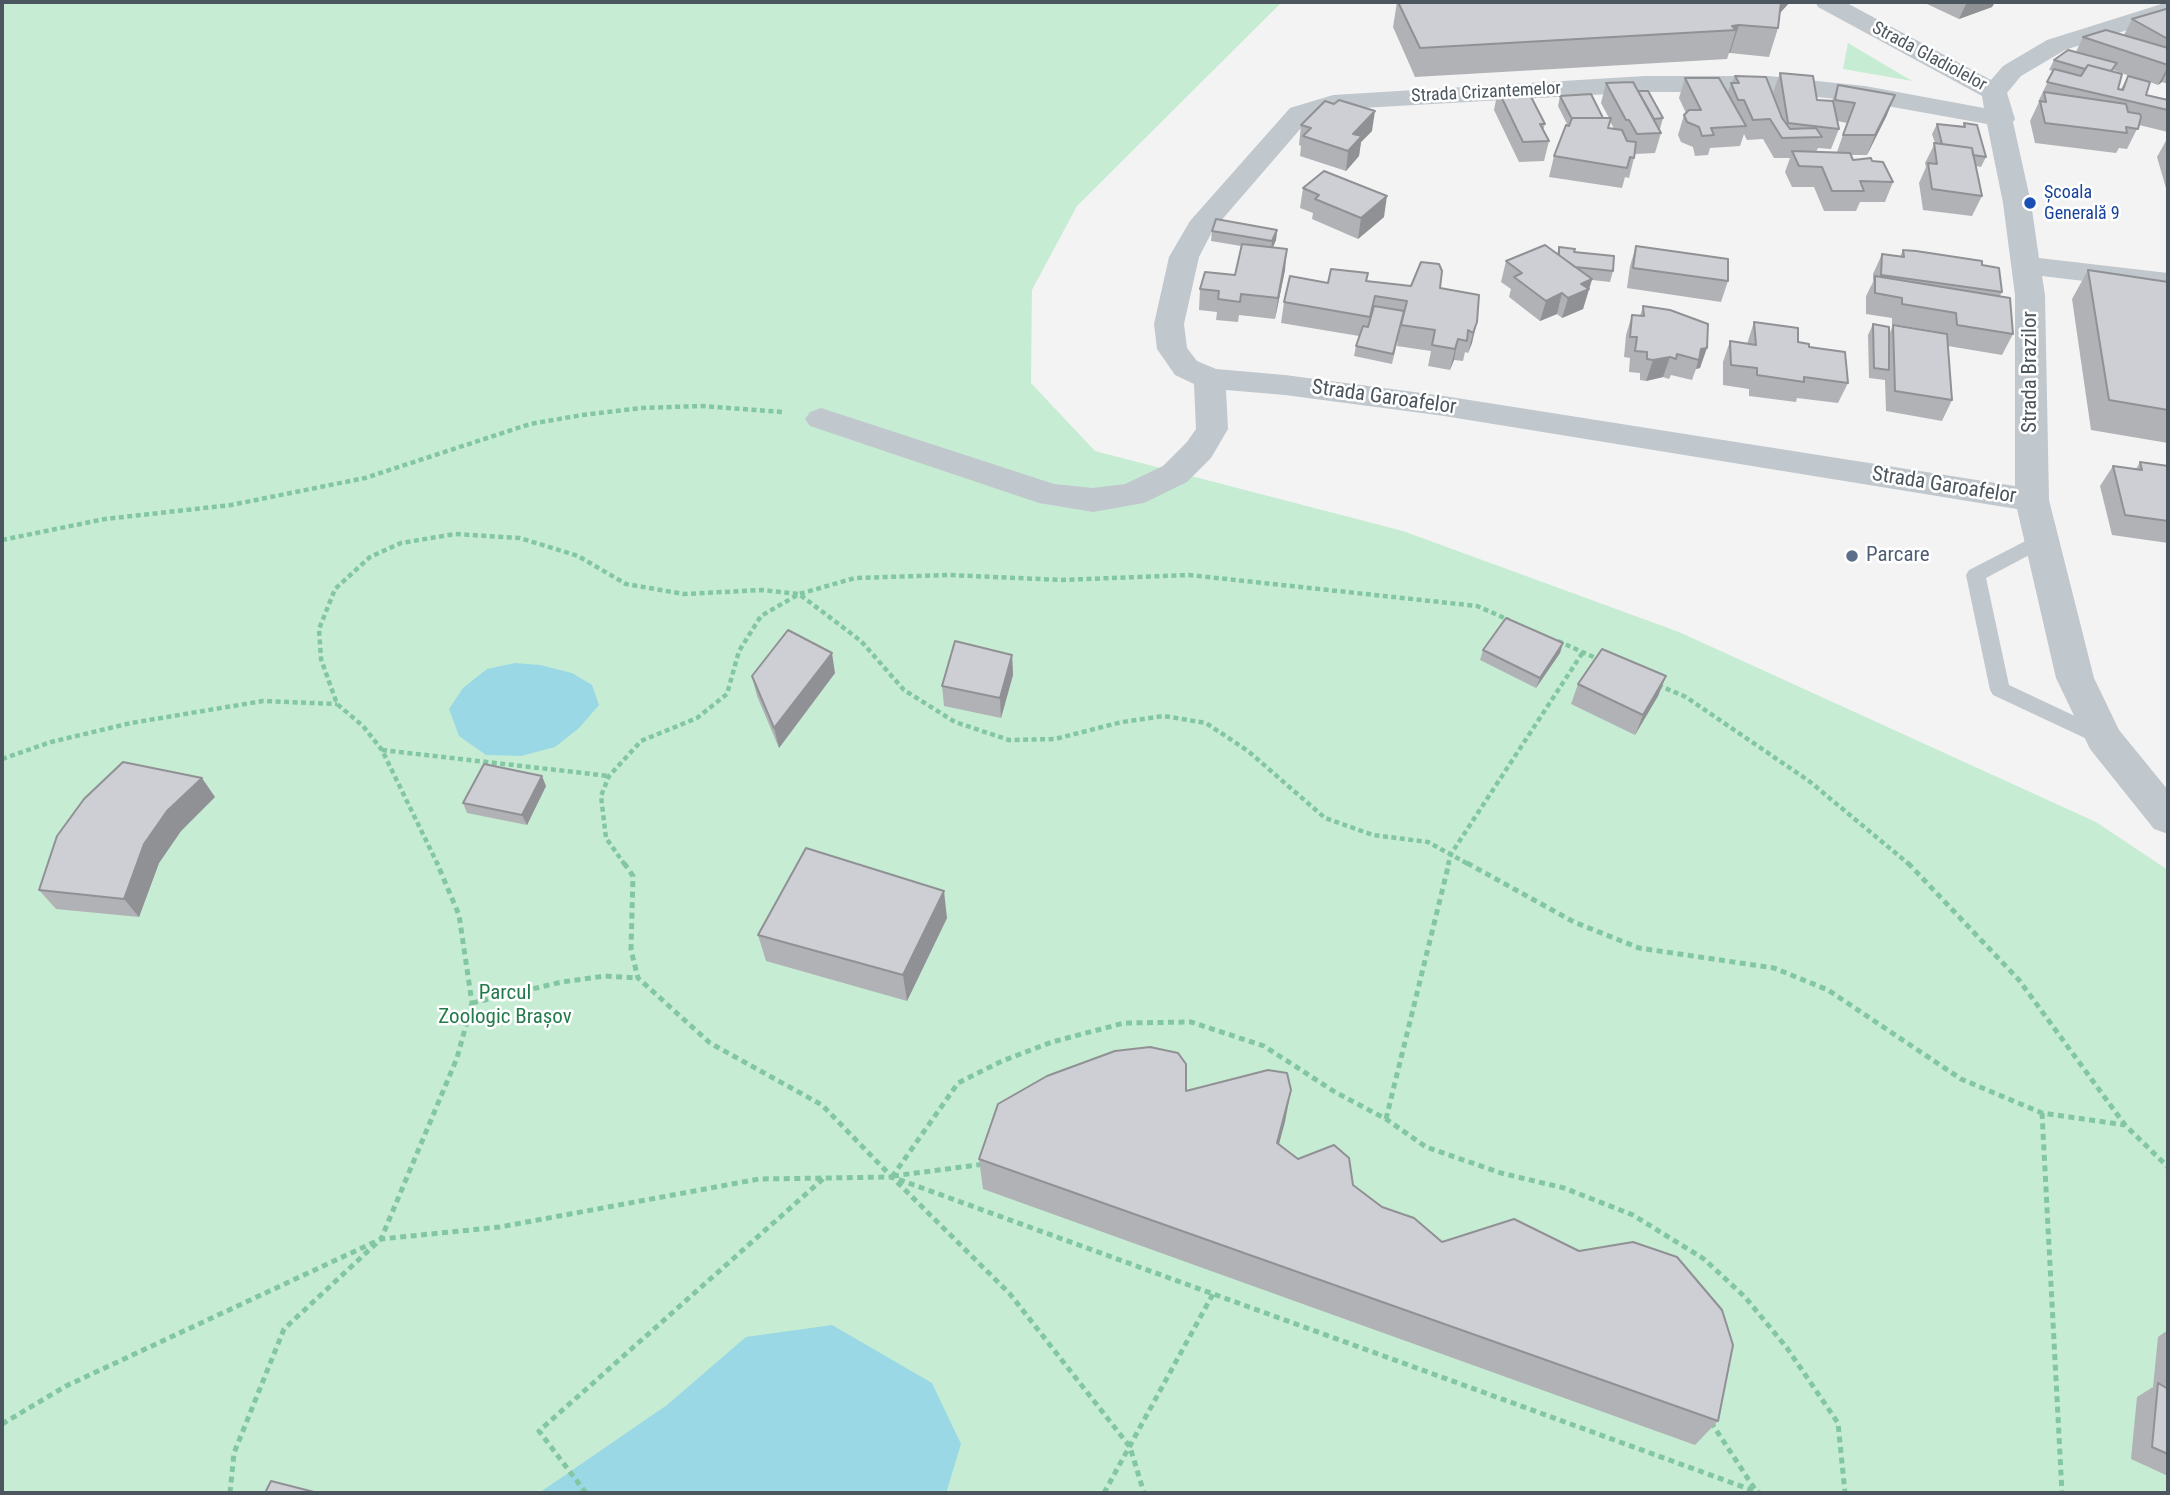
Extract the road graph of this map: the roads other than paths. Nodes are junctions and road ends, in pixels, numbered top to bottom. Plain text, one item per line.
1 (1828, 2) edge
2 (2168, 9) edge
3 (1998, 106) junction
4 (2027, 265) junction
5 (2168, 282) edge
6 (1210, 379) junction
7 (821, 419) road end
8 (2032, 500) junction
9 (2043, 539) junction
10 (2104, 739) junction
11 (2168, 818) edge

1 - 3 street, Strada Gladiolelor
2 - 3 street
3 - 4 street, Strada Brazilor
3 - 6 street, Strada Crizantemelor
4 - 5 street
4 - 8 street, Strada Brazilor
6 - 7 street
6 - 8 street, Strada Garoafelor
8 - 9 street, Strada Brazilor
9 - 10 street, Strada Brazilor
9 - 10 lane
10 - 11 street, Strada Brazilor

